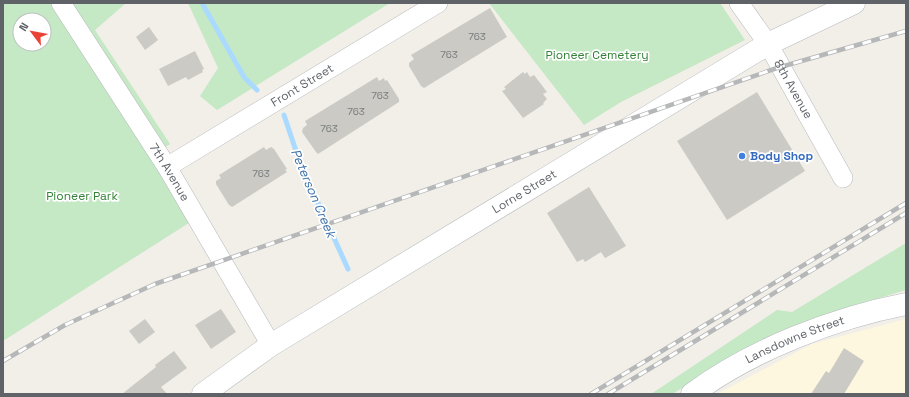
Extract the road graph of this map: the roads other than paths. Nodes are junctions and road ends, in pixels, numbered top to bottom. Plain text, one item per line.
1 (61, 3) edge
2 (438, 3) edge
3 (738, 3) edge
4 (854, 3) edge
5 (768, 44) junction
6 (167, 167) junction
7 (843, 178) dead end
8 (906, 304) edge
9 (271, 345) junction
10 (203, 394) edge
11 (692, 394) edge

1 - 6 street, 7th Avenue
2 - 6 street, Front Street
3 - 5 street, 8th Avenue
4 - 5 street, Lorne Street
5 - 7 street, 8th Avenue
5 - 9 street, Lorne Street
6 - 9 street, 7th Avenue
8 - 11 street, Lansdowne Street
9 - 10 street, Lorne Street

